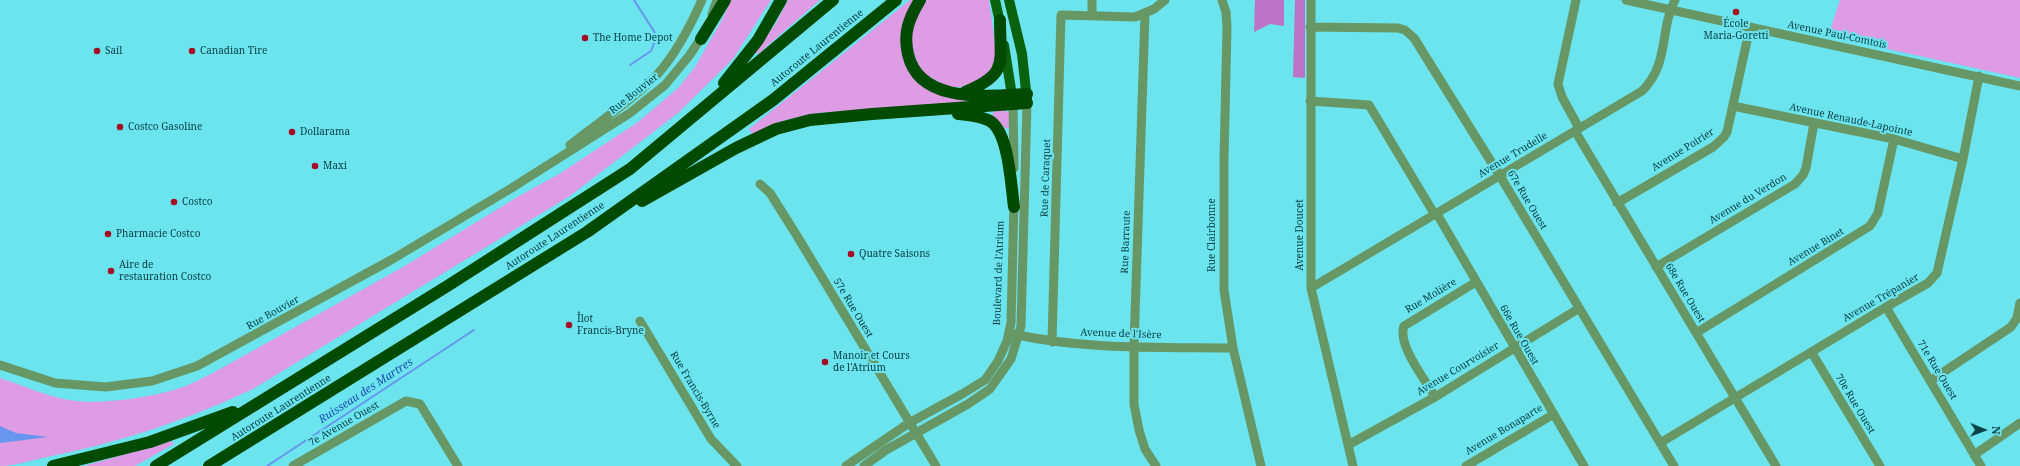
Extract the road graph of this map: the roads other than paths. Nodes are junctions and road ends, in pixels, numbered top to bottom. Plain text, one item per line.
1 (702, 0) edge
2 (717, 0) edge
3 (725, 0) edge
4 (781, 0) edge
5 (833, 0) edge
6 (896, 0) edge
7 (920, 0) edge
8 (995, 0) edge
9 (1010, 0) edge
10 (1092, 0) edge
11 (1165, 0) edge
12 (1222, 0) edge
13 (1311, 0) edge
14 (1576, 0) edge
15 (1626, 0) edge
16 (1675, 0) edge
17 (1670, 9) junction
18 (1145, 14) junction
19 (1092, 16) junction
20 (1000, 20) junction
21 (1310, 27) junction
22 (1750, 27) junction
23 (701, 39) junction
24 (1979, 76) junction
25 (2020, 86) edge
26 (960, 94) junction
27 (1027, 98) junction
28 (1013, 99) junction
29 (1310, 101) junction
30 (709, 103) junction
31 (1733, 106) junction
32 (921, 111) junction
33 (1814, 123) junction
34 (1577, 130) junction
35 (1894, 139) junction
36 (1963, 159) junction
37 (533, 174) junction
38 (1500, 176) junction
39 (760, 184) dead end
40 (1617, 203) junction
41 (1014, 207) junction
42 (1436, 214) junction
43 (587, 232) junction
44 (1656, 267) junction
45 (1476, 282) junction
46 (1311, 288) junction
47 (2020, 303) edge
48 (1886, 307) junction
49 (1578, 309) junction
50 (640, 321) dead end
51 (1009, 333) junction
52 (1696, 334) junction
53 (1019, 335) junction
54 (1052, 342) junction
55 (1134, 346) junction
56 (1233, 348) junction
57 (1514, 348) junction
58 (1812, 353) junction
59 (0, 365) edge
60 (1930, 381) junction
61 (1435, 397) junction
62 (1735, 397) junction
63 (260, 402) junction
64 (1554, 414) junction
65 (909, 423) junction
66 (2020, 423) edge
67 (915, 432) junction
68 (1660, 443) junction
69 (1348, 445) junction
70 (1974, 455) junction
71 (211, 465) edge
72 (53, 466) edge
73 (156, 466) edge
74 (293, 466) edge
75 (458, 466) edge
76 (737, 466) edge
77 (846, 466) edge
78 (864, 466) edge
79 (936, 466) edge
80 (1156, 466) edge
81 (1261, 466) edge
82 (1353, 466) edge
83 (1466, 466) edge
84 (1584, 466) edge
85 (1674, 466) edge
86 (1776, 466) edge
87 (1880, 466) edge
88 (1980, 466) edge

1 - 37 street, Rue Bouvier
2 - 23 street, Rue Bouvier
3 - 23 highway
4 - 30 highway
5 - 30 highway, Autoroute Laurentienne
6 - 43 highway, Autoroute Laurentienne
7 - 26 highway
8 - 20 main road, Boulevard de l'Atrium
9 - 27 main road
10 - 19 street
11 - 18 street
12 - 56 street, Rue Clairbonne
13 - 21 street, Avenue Doucet
14 - 34 street, 68e Rue Ouest
15 - 17 street, Avenue Paul-Comtois
16 - 17 street, Avenue Trudelle
17 - 22 street, Avenue Paul-Comtois
17 - 34 street, Avenue Trudelle
18 - 19 street
18 - 55 street, Rue Barraute
19 - 54 street, Rue de Caraquet
20 - 26 highway
20 - 28 main road, Boulevard de l'Atrium
21 - 29 street, Avenue Doucet
21 - 38 street, 67e Rue Ouest
22 - 24 street, Avenue Paul-Comtois
22 - 31 street, Avenue Poirier
23 - 37 street, Rue Bouvier
24 - 25 street, Avenue Paul-Comtois
24 - 36 street, Avenue Trépanier
26 - 28 highway
27 - 28 highway
27 - 53 street
28 - 32 highway
28 - 41 street, Boulevard de l'Atrium
29 - 42 street, 66e Rue Ouest
29 - 46 street, Avenue Doucet
30 - 63 highway, Autoroute Laurentienne
31 - 33 street, Avenue Renaude-Lapointe
31 - 40 street, Avenue Poirier
32 - 41 highway
32 - 43 highway
33 - 35 street, Avenue Renaude-Lapointe
33 - 44 street, Avenue du Verdon
34 - 38 street, Avenue Trudelle
34 - 40 street, 68e Rue Ouest
35 - 36 street, Avenue Renaude-Lapointe
35 - 52 street, Avenue Binet
36 - 48 street, Avenue Trépanier
37 - 59 street, Rue Bouvier
38 - 42 street, Avenue Trudelle
38 - 49 street, 67e Rue Ouest
39 - 65 street, 57e Rue Ouest
40 - 44 street, 68e Rue Ouest
41 - 51 street, Boulevard de l'Atrium
42 - 45 street, 66e Rue Ouest
42 - 46 street, Avenue Trudelle
43 - 71 highway, Autoroute Laurentienne
44 - 52 street, 68e Rue Ouest
45 - 57 street, 66e Rue Ouest
45 - 61 street, Rue Molière
46 - 69 street, Avenue Doucet
47 - 60 street
48 - 58 street, Avenue Trépanier
48 - 60 street, 71e Rue Ouest
49 - 57 street, Avenue Courvoisier
49 - 68 street, 67e Rue Ouest
50 - 76 street, Rue Francis-Byrne
51 - 53 street, Avenue de l'Isère
51 - 65 street, Boulevard de l'Atrium
52 - 62 street, 68e Rue Ouest
53 - 54 street, Avenue de l'Isère
53 - 67 street
54 - 55 street, Avenue de l'Isère
55 - 56 street, Avenue de l'Isère
55 - 80 street, Rue Barraute
56 - 81 street, Rue Clairbonne
57 - 61 street, Avenue Courvoisier
57 - 64 street, 66e Rue Ouest
58 - 62 street, Avenue Trépanier
58 - 87 street, 70e Rue Ouest
60 - 70 street, 71e Rue Ouest
61 - 69 street, Avenue Courvoisier
62 - 68 street, Avenue Trépanier
62 - 86 street, 68e Rue Ouest
63 - 72 highway
63 - 73 highway, Autoroute Laurentienne
64 - 83 street, Avenue Bonaparte
64 - 84 street, 66e Rue Ouest
65 - 67 street, 57e Rue Ouest
65 - 77 street, Boulevard de l'Atrium
66 - 70 street
67 - 78 street
67 - 79 street, 57e Rue Ouest
68 - 85 street, 67e Rue Ouest
69 - 82 street, Avenue Doucet
70 - 88 street, 71e Rue Ouest
74 - 75 street, 7e Avenue Ouest

